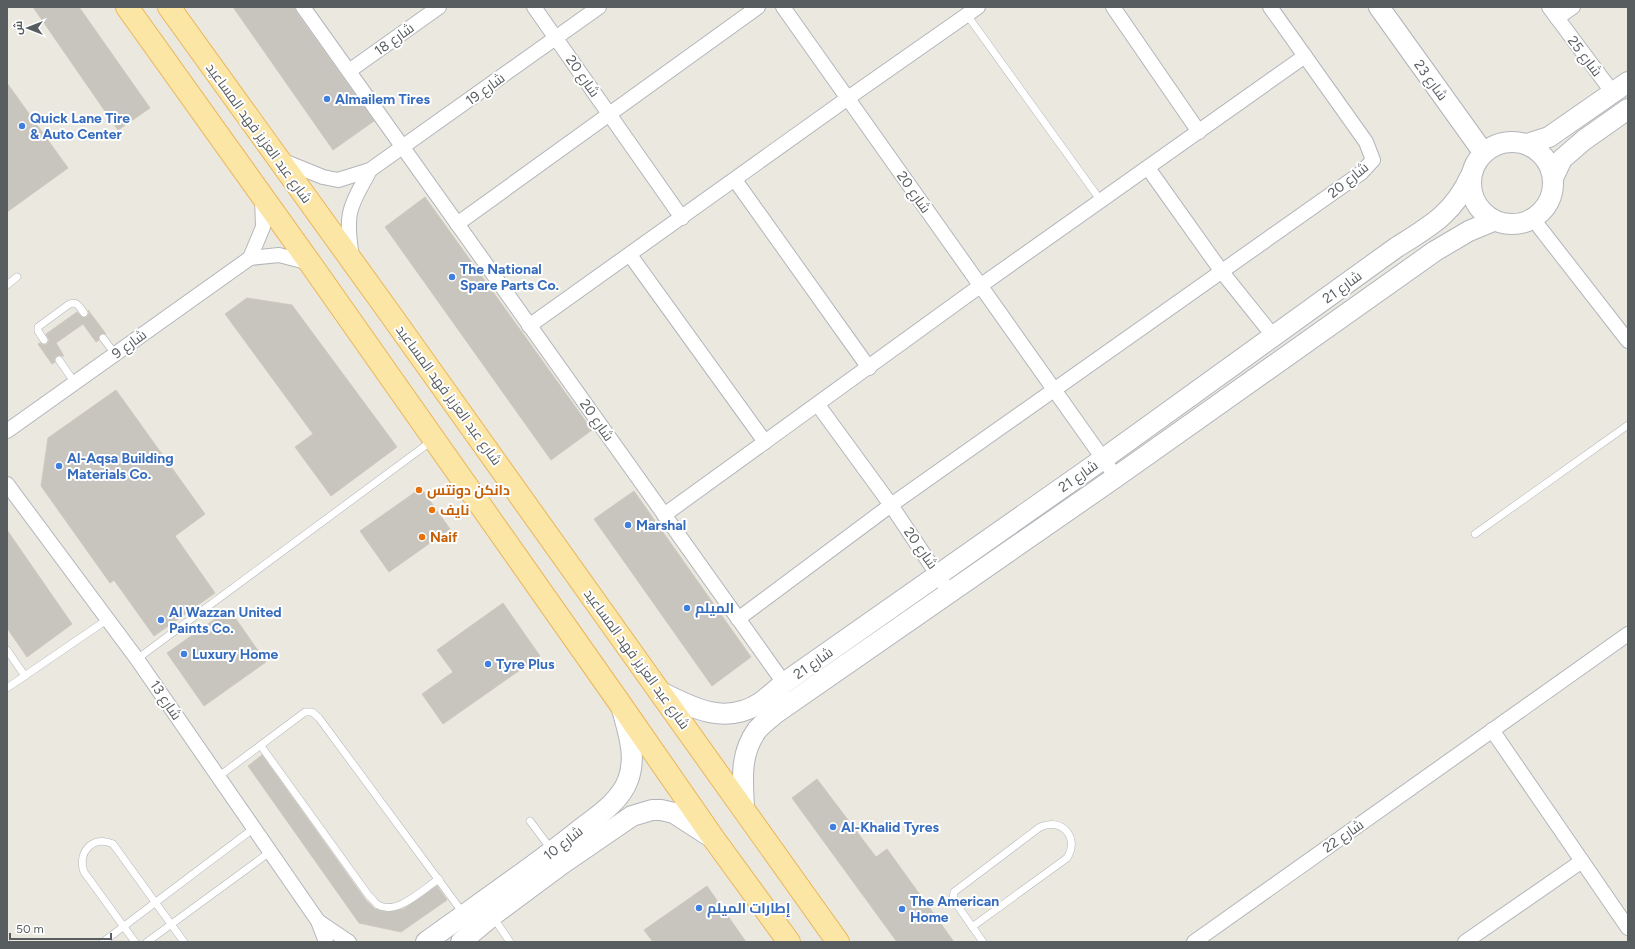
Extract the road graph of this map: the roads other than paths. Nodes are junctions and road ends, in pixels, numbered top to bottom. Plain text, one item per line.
1 (127, 7) edge
2 (169, 7) edge
3 (303, 7) edge
4 (439, 7) edge
5 (534, 7) edge
6 (599, 7) edge
7 (758, 7) edge
8 (783, 7) edge
9 (1112, 7) edge
10 (1270, 7) edge
11 (1379, 7) edge
12 (1573, 7) edge
13 (973, 11) edge
14 (1553, 13) edge
15 (556, 38) junction
16 (1305, 56) junction
17 (349, 71) junction
18 (1620, 88) edge
19 (848, 98) junction
20 (1628, 109) edge
21 (610, 115) junction
22 (1199, 132) junction
23 (1526, 144) junction
24 (403, 147) junction
25 (1483, 152) junction
26 (276, 158) junction
27 (1148, 168) junction
28 (370, 170) junction
29 (1470, 177) junction
30 (1553, 178) junction
31 (735, 180) junction
32 (262, 196) junction
33 (1101, 201) junction
34 (682, 218) junction
35 (1534, 219) junction
36 (1493, 221) junction
37 (457, 224) junction
38 (630, 255) junction
39 (250, 258) junction
40 (310, 263) junction
41 (353, 264) junction
42 (1222, 272) junction
43 (17, 277) dead end
44 (7, 285) edge
45 (980, 286) junction
46 (84, 313) dead end
47 (530, 326) junction
48 (1626, 333) edge
49 (1274, 336) junction
50 (103, 338) dead end
51 (44, 340) dead end
52 (115, 354) junction
53 (59, 360) dead end
54 (869, 368) junction
55 (75, 383) junction
56 (1054, 390) junction
57 (818, 405) junction
58 (1628, 425) edge
59 (7, 431) edge
60 (434, 439) junction
61 (766, 442) junction
62 (1103, 459) junction
63 (1116, 477) junction
64 (7, 484) edge
65 (891, 505) junction
66 (664, 515) junction
67 (1475, 534) dead end
68 (939, 575) junction
69 (949, 592) junction
70 (108, 619) junction
71 (738, 619) junction
72 (1628, 634) edge
73 (7, 650) edge
74 (137, 659) junction
75 (25, 676) junction
76 (784, 683) junction
77 (7, 688) edge
78 (661, 692) junction
79 (621, 705) junction
80 (1492, 730) junction
81 (261, 746) junction
82 (218, 777) junction
83 (744, 809) junction
84 (530, 821) dead end
85 (254, 828) junction
86 (714, 839) junction
87 (270, 852) junction
88 (558, 857) junction
89 (1582, 861) junction
90 (439, 879) junction
91 (155, 902) junction
92 (487, 909) junction
93 (464, 914) junction
94 (773, 919) junction
95 (318, 921) junction
96 (171, 924) junction
97 (123, 927) junction
98 (972, 927) junction
99 (1628, 928) edge
100 (103, 942) edge
101 (135, 942) edge
102 (147, 942) edge
103 (184, 942) edge
104 (326, 942) edge
105 (349, 942) edge
106 (426, 942) edge
107 (461, 942) edge
108 (510, 942) edge
109 (789, 942) edge
110 (805, 942) edge
111 (838, 942) edge
112 (983, 942) edge
113 (1194, 942) edge
114 (1465, 942) edge

1 - 32 main road
2 - 26 main road, شارع عبد العزيز فهد المساعيد
3 - 17 street
4 - 17 street, شارع 18
5 - 15 street
6 - 15 street, شارع 19
7 - 21 street
8 - 19 street, شارع 20
9 - 22 street
10 - 16 street, شارع 20
11 - 25 street, شارع 23
12 - 14 street, شارع 25
13 - 19 street
13 - 33 lane
14 - 18 street, شارع 25
15 - 21 street, شارع 20
15 - 24 street, شارع 19
16 - 22 street
16 - 42 street, شارع 20
17 - 24 street
18 - 23 street
19 - 31 street
19 - 45 street, شارع 20
20 - 30 street
21 - 34 street, شارع 20
21 - 37 street
22 - 27 street
23 - 25 street
23 - 30 street
24 - 28 street, شارع 19
24 - 37 street, شارع 20
25 - 29 street
26 - 28 street, شارع 19
26 - 41 main road, شارع عبد العزيز فهد المساعيد
27 - 33 street
27 - 42 street
28 - 41 street, شارع 19
29 - 36 street
29 - 49 street, شارع 21
30 - 35 street
31 - 34 street
31 - 54 street
32 - 39 street
32 - 40 main road
33 - 45 street
34 - 38 street
35 - 36 street
35 - 48 street
36 - 63 street, شارع 21
37 - 47 street, شارع 20
38 - 47 street
38 - 61 street
39 - 40 street, شارع 9
39 - 52 street, شارع 9
40 - 60 main road
41 - 78 main road, شارع عبد العزيز فهد المساعيد
42 - 49 street
42 - 56 street, شارع 20
43 - 44 lane
45 - 54 street
45 - 56 street, شارع 20
46 - 51 lane
47 - 66 street, شارع 20
49 - 62 street, شارع 21
50 - 52 lane
52 - 55 street, شارع 9
53 - 55 lane
54 - 57 street
55 - 59 street, شارع 9
56 - 62 street, شارع 20
56 - 65 street, شارع 20
57 - 61 street
57 - 65 street, شارع 20
58 - 67 lane
60 - 74 lane
60 - 79 main road
61 - 66 street
62 - 63 street, شارع 20
62 - 68 street, شارع 21
63 - 69 street, شارع 21
64 - 70 street, شارع 13
65 - 68 street, شارع 20
65 - 71 street, شارع 20
66 - 71 street, شارع 20
68 - 69 street, شارع 20
68 - 76 street, شارع 21
69 - 83 street, شارع 21
70 - 74 street, شارع 13
70 - 75 lane
71 - 76 street, شارع 20
72 - 80 street, شارع 22
73 - 75 lane
74 - 82 street, شارع 13
75 - 77 lane
76 - 78 street, شارع 21
78 - 83 main road, شارع عبد العزيز فهد المساعيد
79 - 86 main road
79 - 88 street, شارع 10
80 - 89 street
80 - 113 street, شارع 22
81 - 82 lane
81 - 90 lane
81 - 90 lane
82 - 85 street, شارع 13
83 - 111 main road, شارع عبد العزيز فهد المساعيد
84 - 88 lane
85 - 87 street, شارع 13
85 - 91 lane
86 - 88 street, شارع 10
86 - 94 main road
87 - 95 street, شارع 13
87 - 96 lane
88 - 92 street, شارع 10
89 - 99 street
89 - 114 street
90 - 93 lane
91 - 96 lane
91 - 97 lane
91 - 97 lane
92 - 93 street, شارع 10
92 - 107 street, شارع 10
92 - 108 lane
93 - 106 street, شارع 10
94 - 109 main road
94 - 110 main road
95 - 104 street, شارع 13
95 - 105 street, شارع 13
96 - 102 lane
96 - 103 lane
97 - 100 lane
97 - 101 lane
98 - 98 lane
98 - 112 lane

